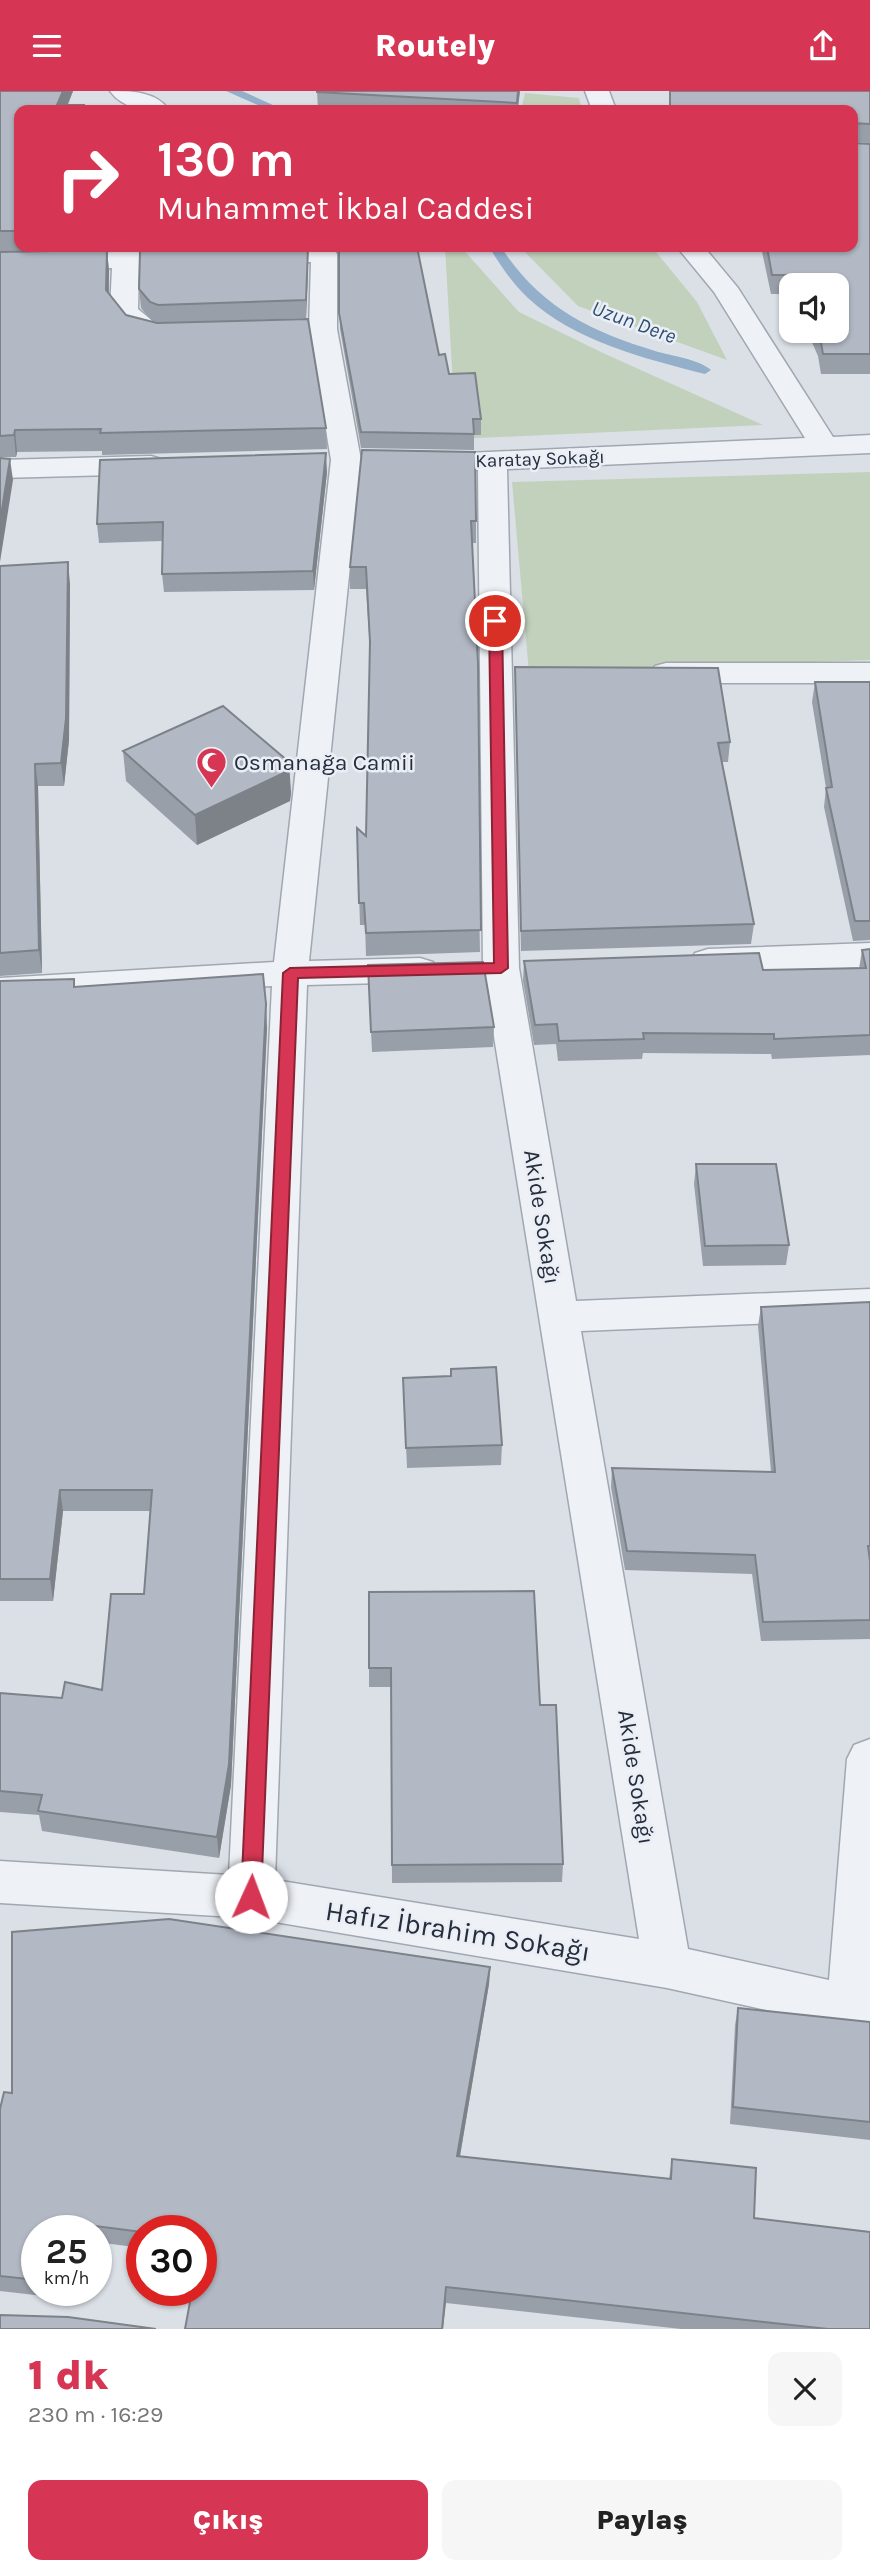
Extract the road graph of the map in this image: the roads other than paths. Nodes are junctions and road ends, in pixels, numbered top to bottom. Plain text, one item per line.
1 (122, 91) edge
2 (148, 105) edge
3 (694, 252) edge
4 (127, 260) junction
5 (0, 263) edge
6 (200, 335) edge
7 (870, 445) edge
8 (825, 447) junction
9 (439, 461) edge
10 (492, 462) junction
11 (180, 465) edge
12 (0, 469) edge
13 (635, 673) edge
14 (870, 673) edge
15 (870, 955) edge
16 (679, 962) edge
17 (488, 968) junction
18 (290, 973) junction
19 (0, 991) edge
20 (870, 1304) edge
21 (559, 1317) junction
22 (870, 1759) edge
23 (0, 1882) edge
24 (251, 1897) junction
25 (667, 1966) junction
26 (860, 2009) edge

1 - 2 street
3 - 8 street
4 - 5 street
4 - 6 street
4 - 18 street
7 - 8 street, Karatay Sokağı
8 - 10 street, Karatay Sokağı
9 - 10 street, Karatay Sokağı
10 - 17 street, Akide Sokağı
11 - 12 street
13 - 14 street
15 - 16 street
17 - 18 street
17 - 21 street, Akide Sokağı
18 - 19 street
18 - 24 street
20 - 21 street
21 - 25 street, Akide Sokağı
22 - 26 street
23 - 24 street, Hafız İbrahim Sokağı
24 - 25 street, Hafız İbrahim Sokağı
25 - 26 street, Hafız İbrahim Sokağı

